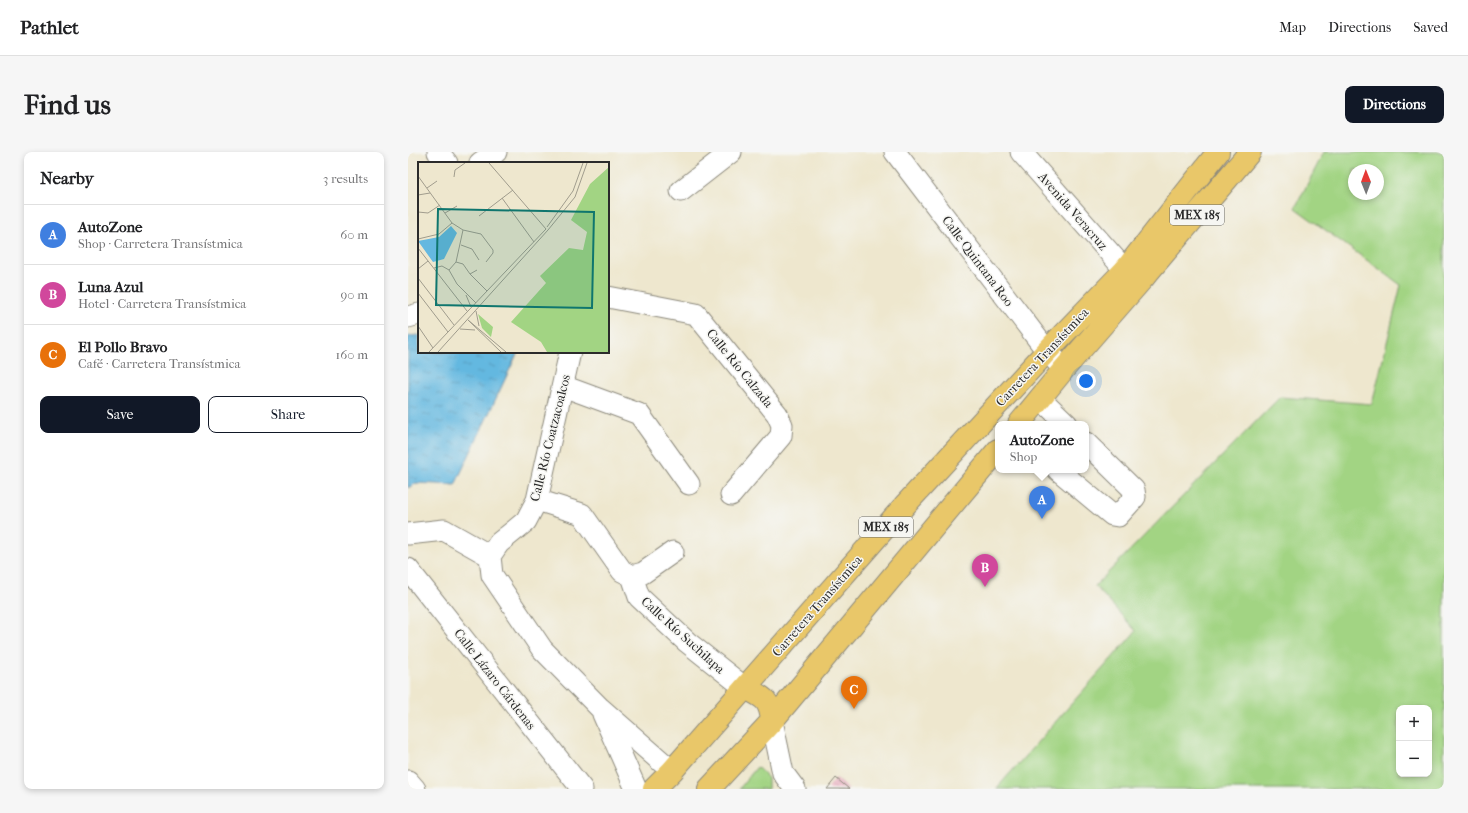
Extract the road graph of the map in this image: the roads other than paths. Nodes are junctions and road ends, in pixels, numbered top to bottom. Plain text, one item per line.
1 (438, 152) edge
2 (496, 152) edge
3 (731, 152) edge
4 (895, 152) edge
5 (1020, 152) edge
6 (1218, 152) edge
7 (1250, 152) edge
8 (446, 162) edge
9 (481, 162) edge
10 (681, 191) dead end
11 (1134, 274) junction
12 (609, 297) edge
13 (418, 314) edge
14 (408, 317) edge
15 (1047, 350) junction
16 (570, 353) edge
17 (1064, 369) junction
18 (563, 386) junction
19 (1040, 398) junction
20 (1021, 421) edge
21 (1064, 421) edge
22 (1089, 446) edge
23 (995, 454) edge
24 (1062, 473) edge
25 (689, 484) dead end
26 (731, 495) dead end
27 (537, 500) junction
28 (408, 534) edge
29 (673, 552) dead end
30 (490, 556) junction
31 (408, 569) edge
32 (632, 576) junction
33 (745, 688) junction
34 (600, 708) junction
35 (772, 721) junction
36 (672, 772) junction
37 (408, 781) edge
38 (793, 788) edge
39 (415, 789) edge
40 (582, 789) edge
41 (636, 789) edge
42 (654, 789) edge
43 (709, 789) edge

1 - 8 street
2 - 9 street
3 - 10 street
4 - 15 street, Calle Quintana Roo
5 - 11 street, Avenida Veracruz
6 - 11 main road, Carretera Transístmica / MEX 185
7 - 11 main road, Carretera Transístmica / MEX 185
11 - 15 main road, Carretera Transístmica / MEX 185
11 - 17 main road, Carretera Transístmica / MEX 185
12 - 26 street, Calle Río Calzada
13 - 14 street
15 - 17 street, Calle Quintana Roo
15 - 33 main road, Carretera Transístmica / MEX 185
16 - 18 street, Calle Río Coatzacoalcos
17 - 19 main road, Carretera Transístmica / MEX 185
18 - 25 street
18 - 27 street, Calle Río Coatzacoalcos
19 - 20 main road, Carretera Transístmica / MEX 185
19 - 21 street
22 - 24 street
23 - 35 main road, MEX 185
27 - 30 street, Calle Río Coatzacoalcos
27 - 32 street
28 - 30 street
29 - 32 street
30 - 34 street
31 - 40 street, Calle Lázaro Cárdenas
32 - 33 street, Calle Río Suchilapa
33 - 35 main road
33 - 36 main road, Carretera Transístmica / MEX 185
34 - 36 street
34 - 41 street
35 - 38 street
35 - 43 main road, MEX 185
36 - 42 main road, Carretera Transístmica / MEX 185
37 - 39 street

